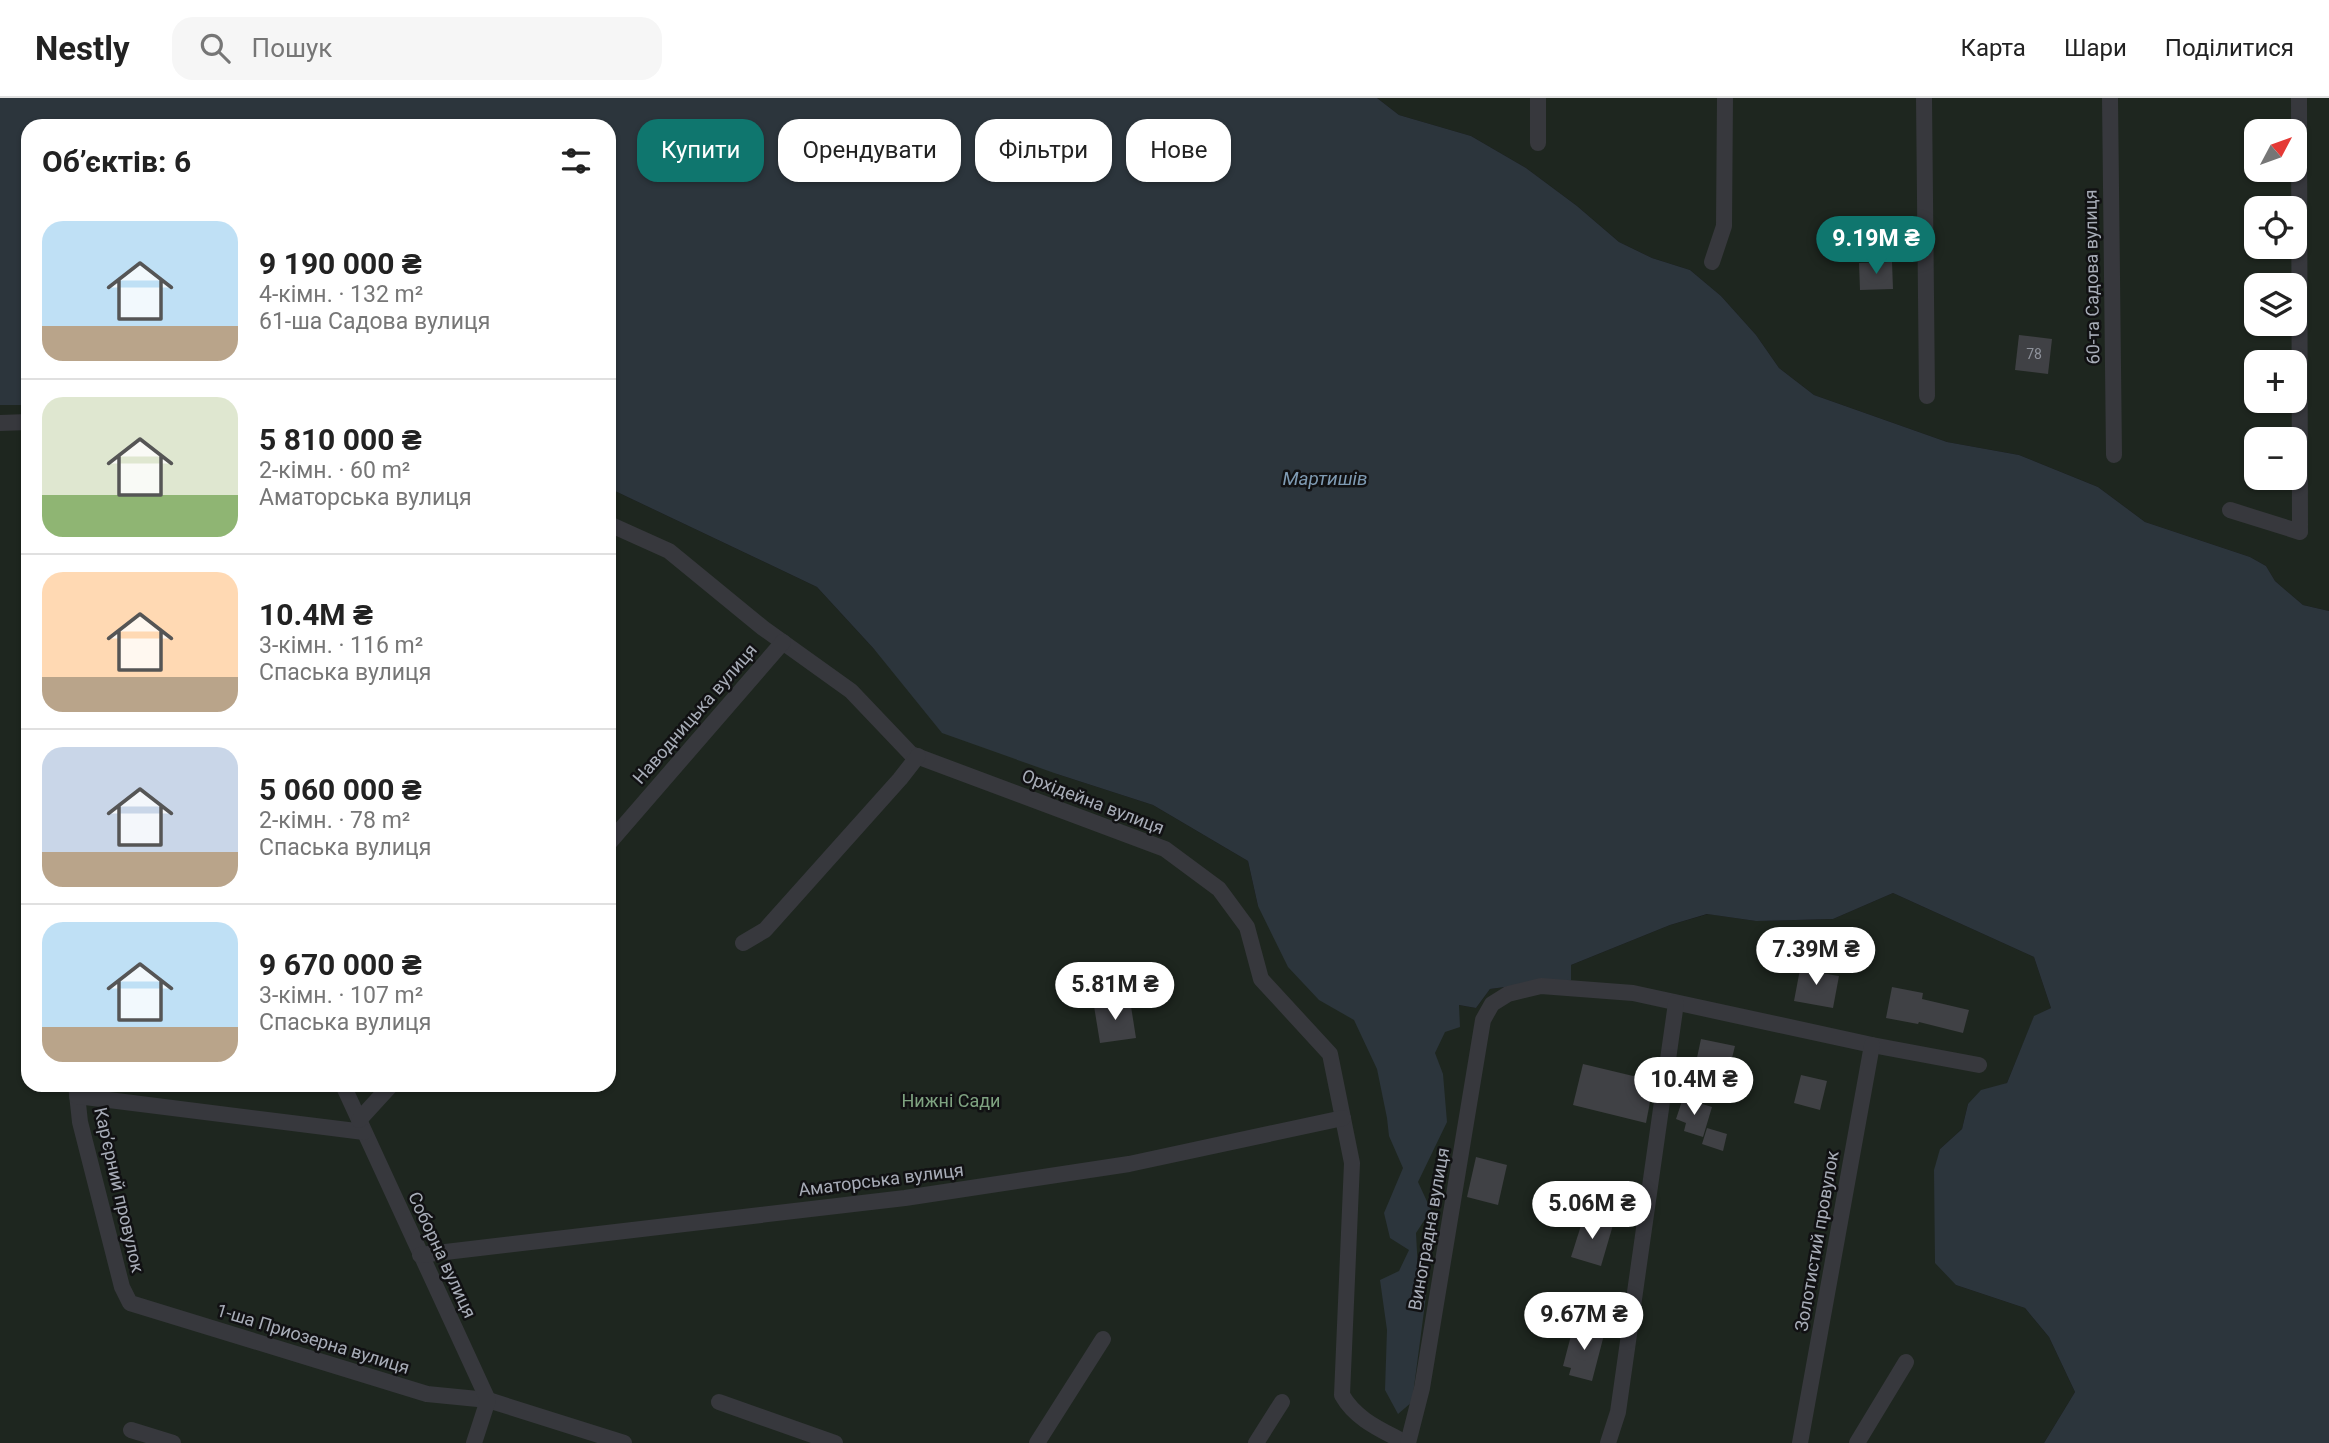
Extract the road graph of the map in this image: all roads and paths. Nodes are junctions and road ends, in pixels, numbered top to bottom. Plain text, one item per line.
1 (1538, 98) edge
2 (1725, 98) edge
3 (1924, 98) edge
4 (2110, 98) edge
5 (2299, 98) edge
6 (1538, 143) dead end
7 (1712, 262) dead end
8 (1927, 396) dead end
9 (21, 422) edge
10 (0, 423) edge
11 (2114, 455) dead end
12 (2230, 510) dead end
13 (616, 526) edge
14 (783, 642) junction
15 (918, 756) junction
16 (616, 835) edge
17 (743, 943) dead end
18 (1676, 1003) junction
19 (1872, 1045) junction
20 (1979, 1065) dead end
21 (77, 1092) edge
22 (85, 1092) edge
23 (346, 1092) edge
24 (386, 1092) edge
25 (1343, 1118) junction
26 (361, 1126) junction
27 (420, 1255) junction
28 (130, 1303) joint
29 (1103, 1339) dead end
30 (1906, 1362) dead end
31 (488, 1400) junction
32 (719, 1402) dead end
33 (1282, 1402) dead end
34 (131, 1430) dead end
35 (173, 1443) edge
36 (474, 1443) edge
37 (624, 1443) edge
38 (835, 1443) edge
39 (1037, 1443) edge
40 (1256, 1443) edge
41 (1407, 1443) edge
42 (1608, 1443) edge
43 (1800, 1443) edge
44 (1857, 1443) edge

1 - 6 street
2 - 7 street
3 - 8 street
4 - 11 street, 60-та Садова вулиця
5 - 12 street
9 - 10 street
13 - 14 street, Орхідейна вулиця
14 - 15 street, Орхідейна вулиця
14 - 16 street, Наводницька вулиця
15 - 17 street
15 - 25 street, Орхідейна вулиця
18 - 19 street
18 - 41 street, Виноградна вулиця
18 - 42 street
19 - 20 street
19 - 43 street, Золотистий провулок
21 - 28 street, Карʼєрний провулок
22 - 26 street
23 - 26 street, Соборна вулиця
24 - 26 street
25 - 27 street, Аматорська вулиця
25 - 41 street, Орхідейна вулиця
26 - 27 street, Соборна вулиця
27 - 31 street, Соборна вулиця
28 - 31 street, 1-ша Приозерна вулиця
29 - 39 street
30 - 44 street
31 - 36 street
31 - 37 street, 1-ша Приозерна вулиця
32 - 38 street
33 - 40 street
34 - 35 street

